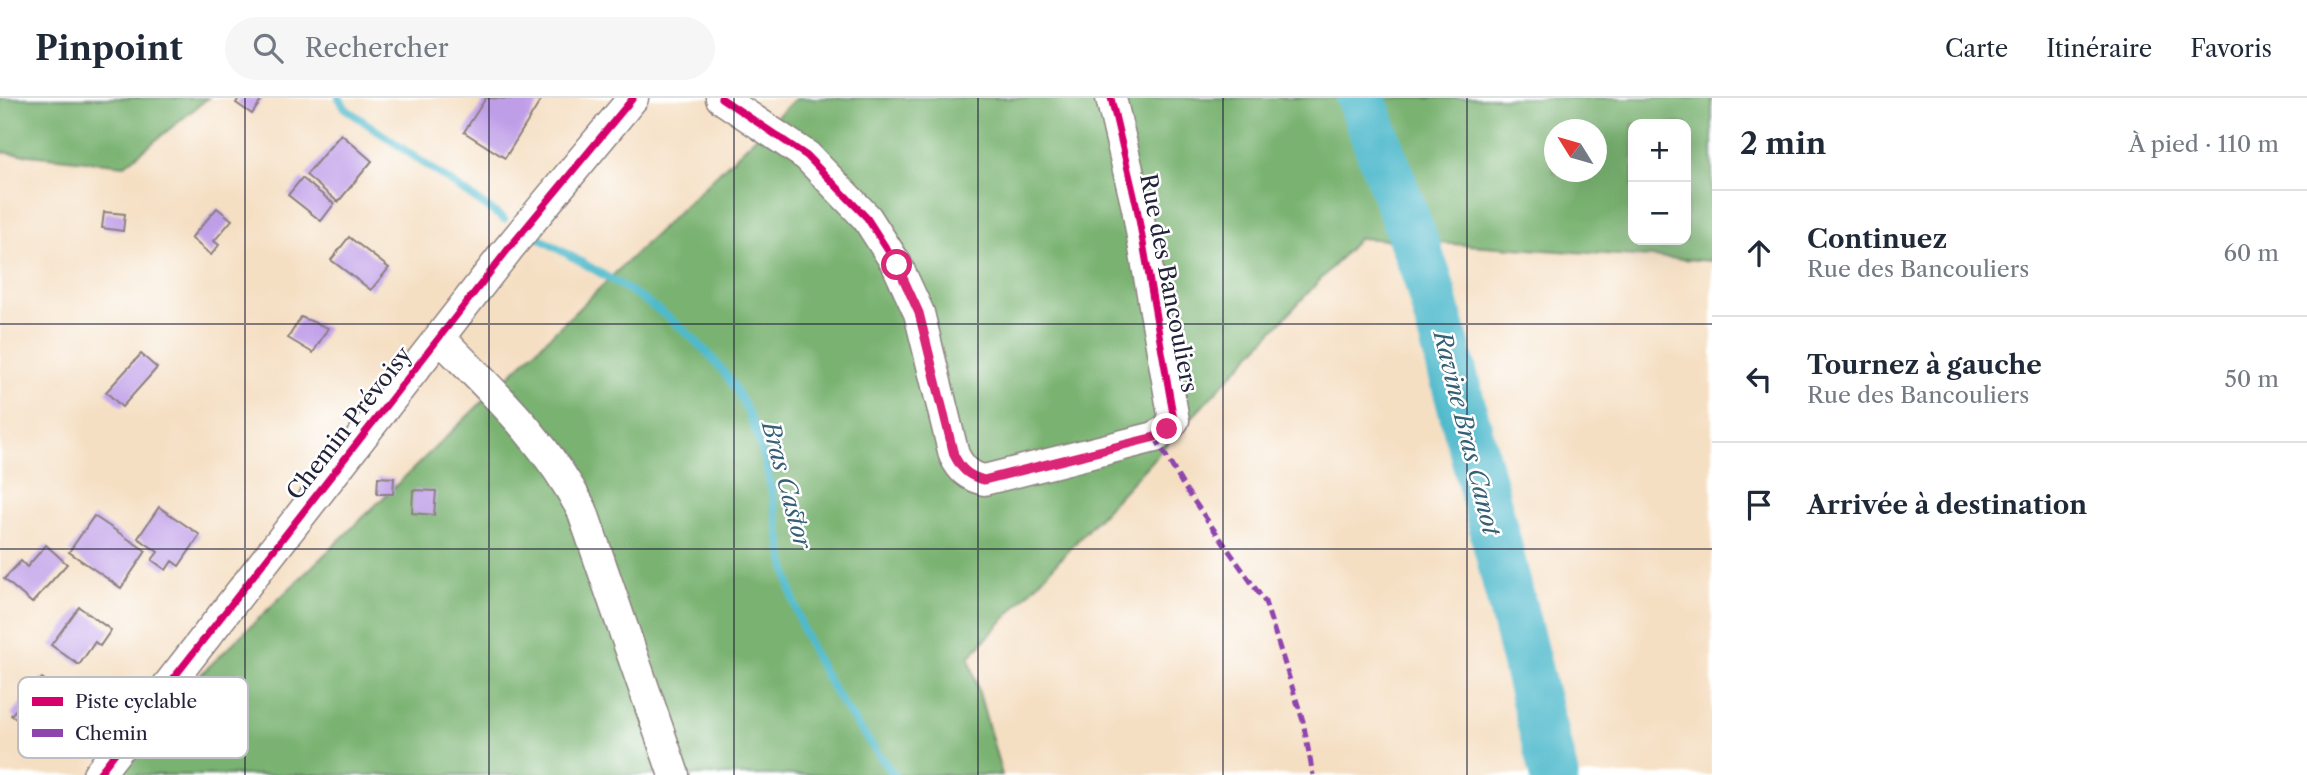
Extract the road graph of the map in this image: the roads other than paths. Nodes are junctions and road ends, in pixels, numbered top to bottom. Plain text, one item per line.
1 (634, 98) edge
2 (721, 98) edge
3 (1111, 98) edge
4 (440, 338) junction
5 (175, 677) edge
6 (111, 758) edge
7 (98, 775) edge
8 (674, 775) edge

1 - 4 street, Chemin Prévoisy
2 - 3 street, Rue des Bancouliers
4 - 5 street, Chemin Prévoisy
4 - 8 street
6 - 7 street, Chemin Prévoisy

